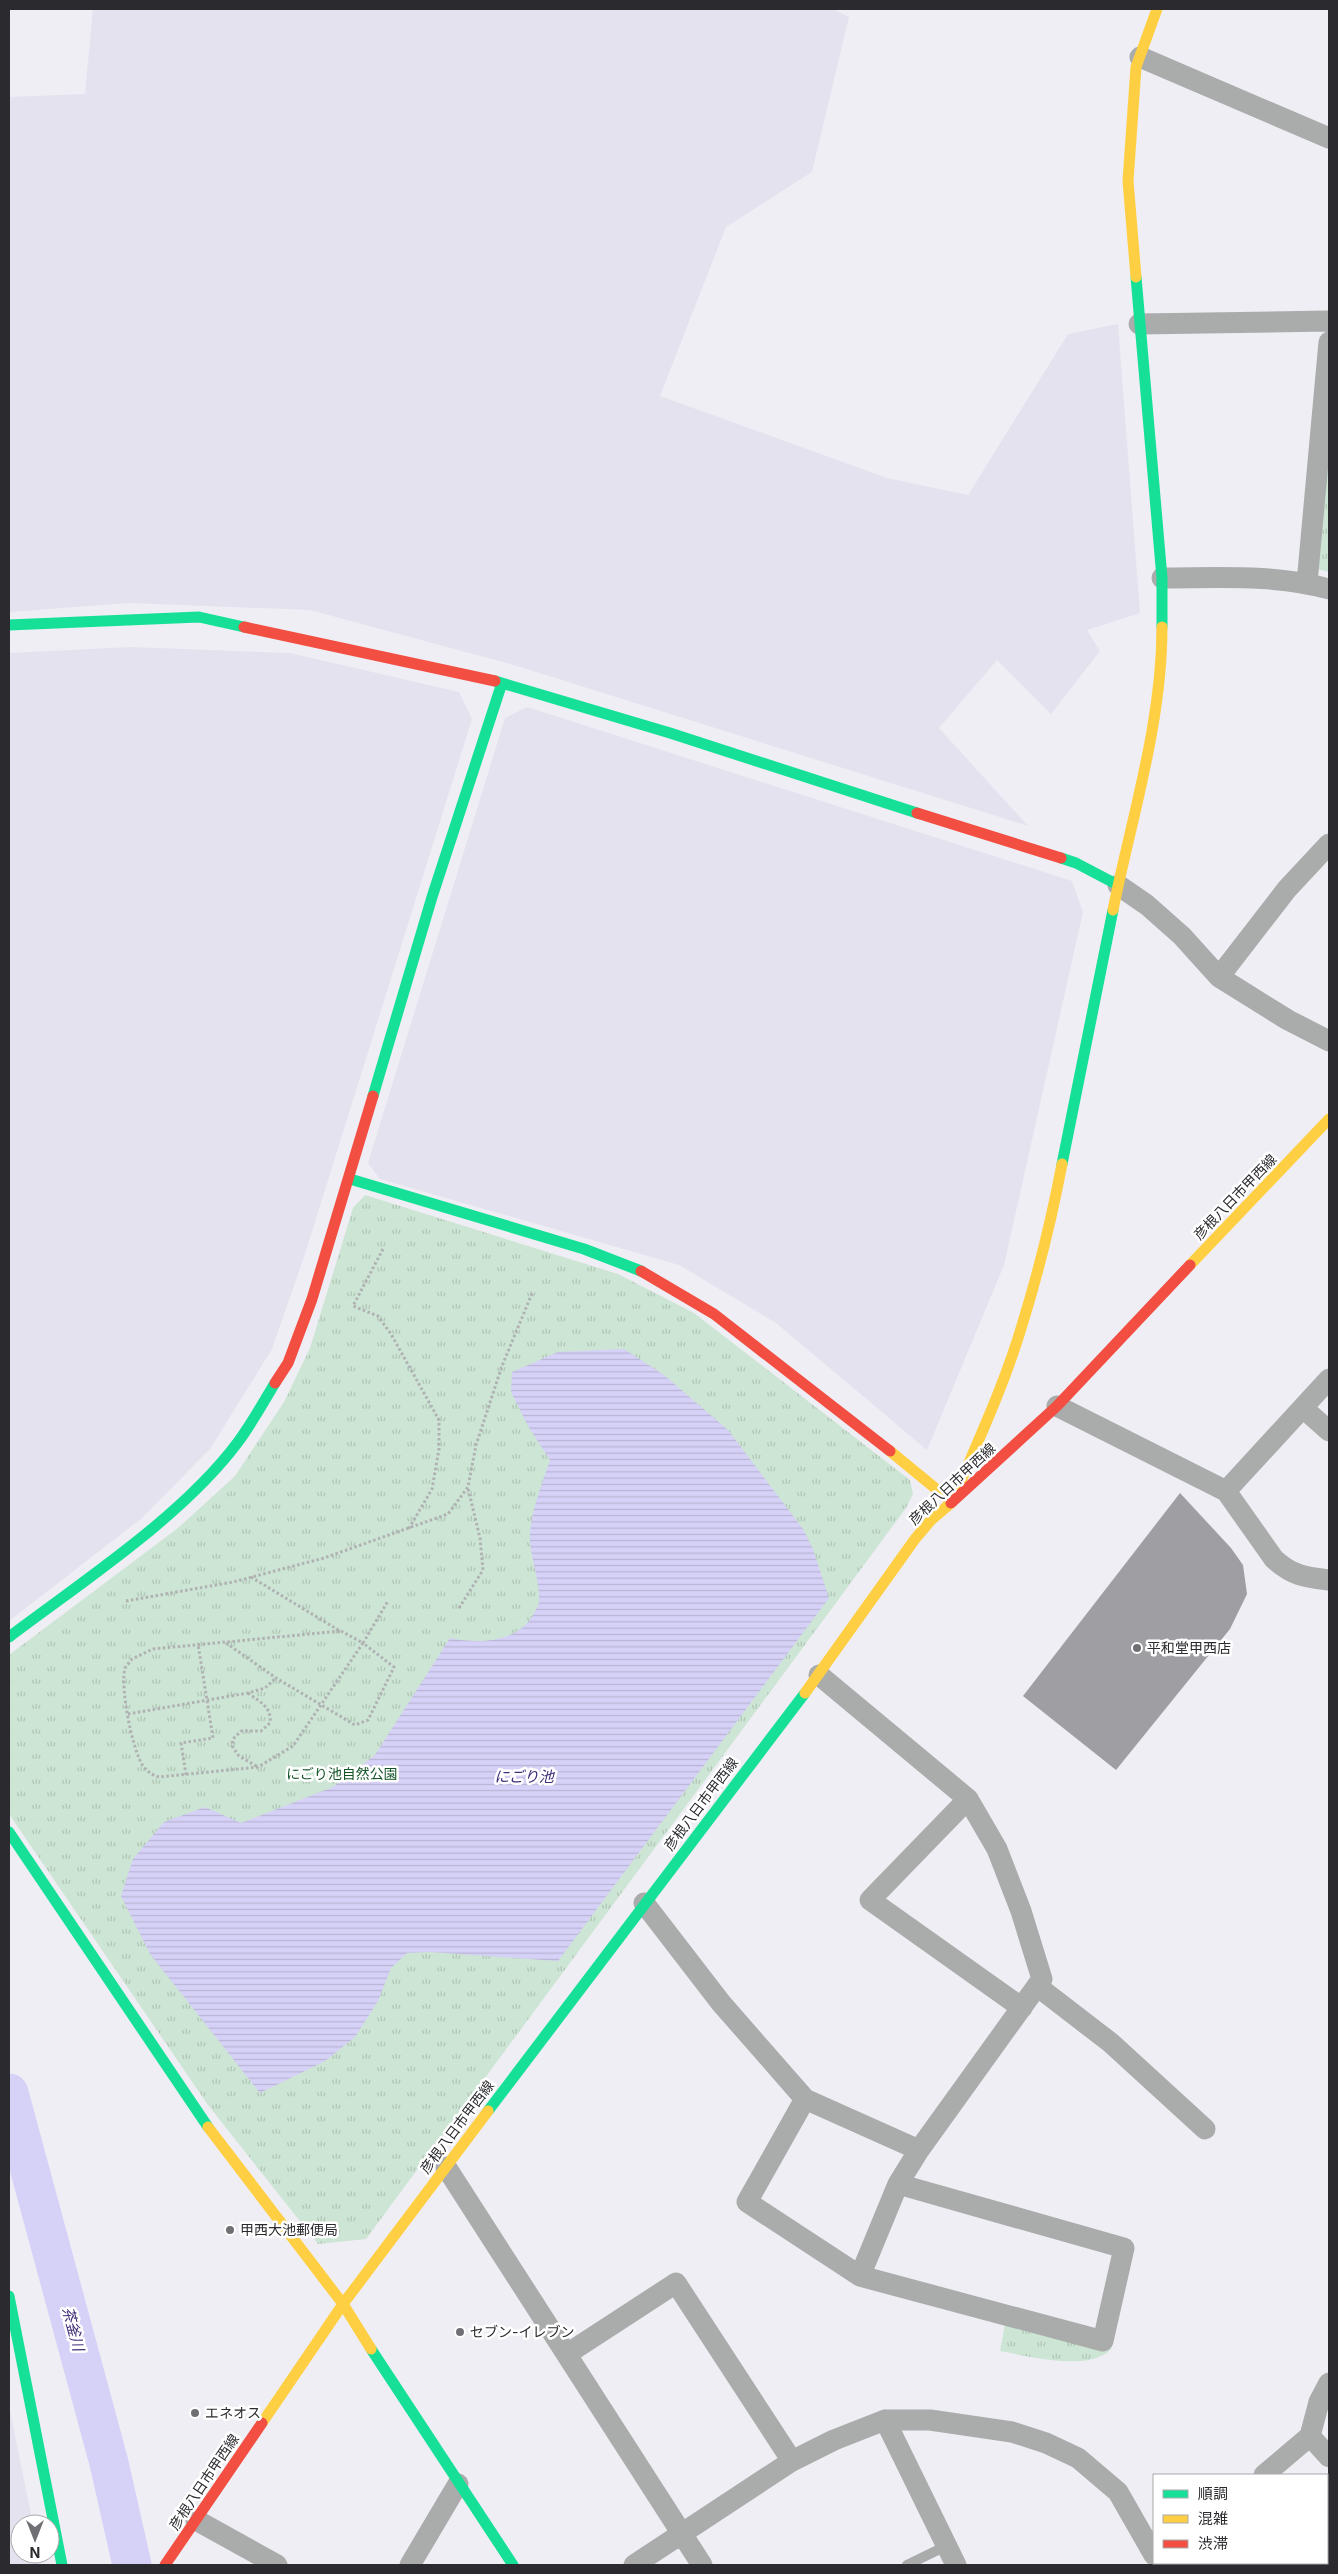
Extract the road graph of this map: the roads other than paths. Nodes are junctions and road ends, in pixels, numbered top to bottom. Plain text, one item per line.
1 (1157, 9) edge
2 (1140, 57) junction
3 (1329, 138) edge
4 (1329, 321) edge
5 (1139, 324) junction
6 (1329, 342) edge
7 (1162, 578) junction
8 (1307, 583) junction
9 (1329, 589) edge
10 (9, 625) edge
11 (502, 683) junction
12 (1329, 844) edge
13 (1118, 885) junction
14 (1219, 977) junction
15 (1329, 1041) edge
16 (1329, 1119) edge
17 (350, 1179) junction
18 (1329, 1380) edge
19 (1057, 1406) junction
20 (1303, 1408) junction
21 (1329, 1431) edge
22 (1226, 1491) junction
23 (952, 1502) junction
24 (1329, 1580) edge
25 (9, 1637) edge
26 (819, 1675) junction
27 (968, 1799) junction
28 (9, 1832) edge
29 (644, 1903) junction
30 (1038, 1986) junction
31 (1022, 2008) junction
32 (805, 2099) junction
33 (1206, 2129) dead end
34 (919, 2150) junction
35 (446, 2167) junction
36 (898, 2184) junction
37 (860, 2276) junction
38 (9, 2296) edge
39 (344, 2304) junction
40 (567, 2354) junction
41 (1329, 2382) edge
42 (885, 2420) junction
43 (1310, 2436) junction
44 (1329, 2457) edge
45 (792, 2461) junction
46 (1265, 2474) edge
47 (458, 2484) junction
48 (196, 2520) junction
49 (682, 2534) junction
50 (946, 2546) junction
51 (1153, 2555) edge
52 (62, 2565) edge
53 (165, 2565) edge
54 (277, 2565) edge
55 (410, 2565) edge
56 (513, 2565) edge
57 (634, 2565) edge
58 (702, 2565) edge
59 (907, 2565) edge
60 (956, 2565) edge

1 - 2 street
2 - 3 street
2 - 5 street
4 - 5 street
5 - 7 street
6 - 8 street
7 - 8 street
7 - 13 street
8 - 9 street
10 - 11 street
11 - 13 street
11 - 17 street
12 - 14 street
13 - 14 street
13 - 23 street
14 - 15 street
16 - 19 street, 彦根八日市甲西線
17 - 23 street
17 - 25 street
18 - 20 street
19 - 22 street
19 - 23 street, 彦根八日市甲西線
20 - 21 street
20 - 22 street
22 - 24 street
23 - 26 street, 彦根八日市甲西線
26 - 27 street
26 - 29 street, 彦根八日市甲西線
27 - 30 street
27 - 31 street
28 - 39 street
29 - 32 street
29 - 35 street, 彦根八日市甲西線
30 - 31 street
30 - 33 street
31 - 34 street
32 - 34 street
32 - 37 street
34 - 36 street
35 - 39 street, 彦根八日市甲西線
35 - 40 street
36 - 37 street
36 - 37 street
38 - 52 street
39 - 47 street
39 - 48 street, 彦根八日市甲西線
40 - 45 street
40 - 49 street
41 - 43 street
42 - 45 street
42 - 50 street
42 - 51 street
43 - 44 street
43 - 46 street
45 - 49 street
47 - 55 street
47 - 56 street
48 - 53 street, 彦根八日市甲西線
48 - 54 street
49 - 57 street
49 - 58 street
50 - 59 lane
50 - 60 street

